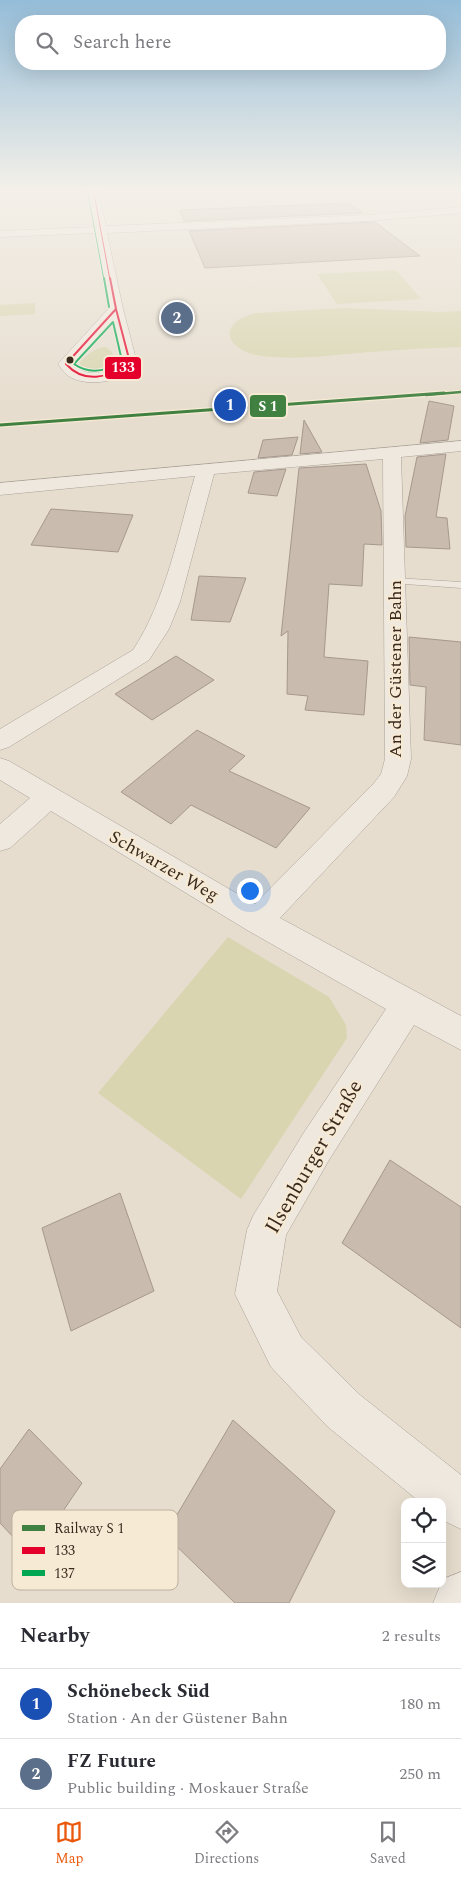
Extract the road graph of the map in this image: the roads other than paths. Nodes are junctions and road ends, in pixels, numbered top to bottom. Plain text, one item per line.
1 (107, 263) edge
2 (116, 309) junction
3 (461, 446) edge
4 (392, 453) junction
5 (206, 470) junction
6 (0, 490) edge
7 (395, 581) junction
8 (461, 585) edge
9 (0, 741) edge
10 (0, 768) edge
11 (48, 798) junction
12 (0, 840) edge
13 (258, 921) junction
14 (408, 1005) junction
15 (461, 1034) edge
16 (461, 1505) edge
17 (461, 1597) edge
18 (458, 1603) edge

1 - 2 street
2 - 2 street
3 - 4 street
4 - 5 street
4 - 7 street, An der Güstener Bahn
5 - 6 street
5 - 9 street
7 - 8 lane
7 - 13 street, An der Güstener Bahn
10 - 11 street, Schwarzer Weg
11 - 12 street
11 - 13 street, Schwarzer Weg
13 - 14 street, Schwarzer Weg
14 - 15 street, Schwarzer Weg
14 - 16 street, Ilsenburger Straße
17 - 18 street

